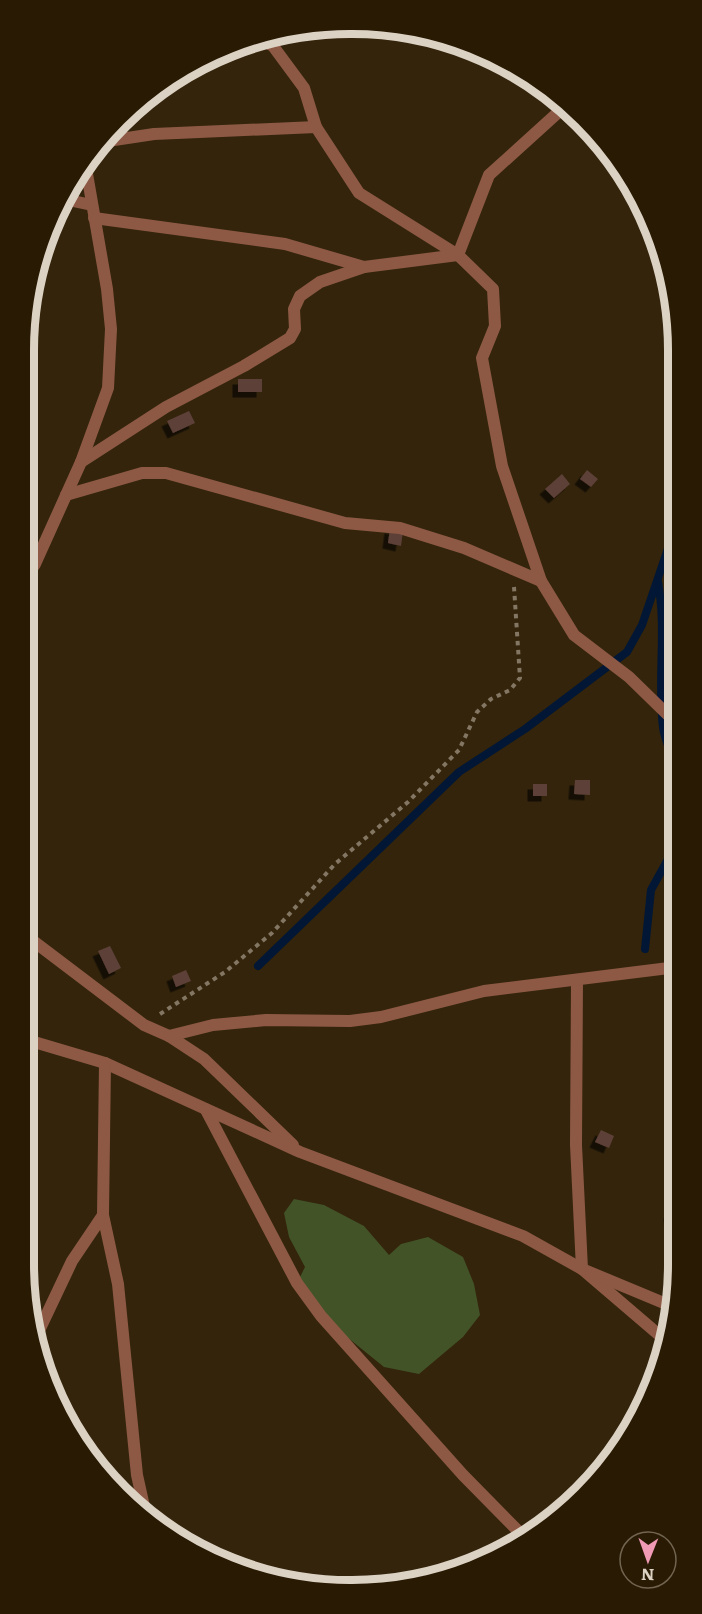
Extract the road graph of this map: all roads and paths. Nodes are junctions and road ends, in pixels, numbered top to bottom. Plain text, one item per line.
1 (271, 45) edge
2 (559, 112) edge
3 (316, 127) junction
4 (115, 140) edge
5 (87, 176) edge
6 (73, 201) edge
7 (92, 205) junction
8 (94, 218) junction
9 (458, 255) junction
10 (364, 267) junction
11 (81, 462) junction
12 (66, 495) junction
13 (34, 565) edge
14 (513, 568) junction
15 (541, 581) junction
16 (668, 715) edge
17 (34, 942) edge
18 (668, 968) edge
19 (577, 981) junction
20 (144, 1024) junction
21 (169, 1036) junction
22 (34, 1042) edge
23 (105, 1063) junction
24 (206, 1110) junction
25 (300, 1152) junction
26 (103, 1215) junction
27 (582, 1269) junction
28 (665, 1304) edge
29 (41, 1326) edge
30 (659, 1335) edge
31 (143, 1502) edge
32 (518, 1531) edge

1 - 3 street
2 - 9 street
3 - 4 street
3 - 9 street
5 - 7 street
6 - 7 street
7 - 8 street
8 - 10 street
8 - 11 street
9 - 10 street
9 - 15 street
10 - 11 street
11 - 12 street
12 - 13 street
12 - 14 street
14 - 15 street
14 - 20 path
15 - 16 street
17 - 20 street
18 - 19 street
19 - 21 street
19 - 27 street
20 - 21 street
21 - 25 street
22 - 23 street
23 - 24 street
23 - 26 street
24 - 25 street
24 - 32 street
25 - 27 street
26 - 29 street
26 - 31 street
27 - 28 street
27 - 30 street

